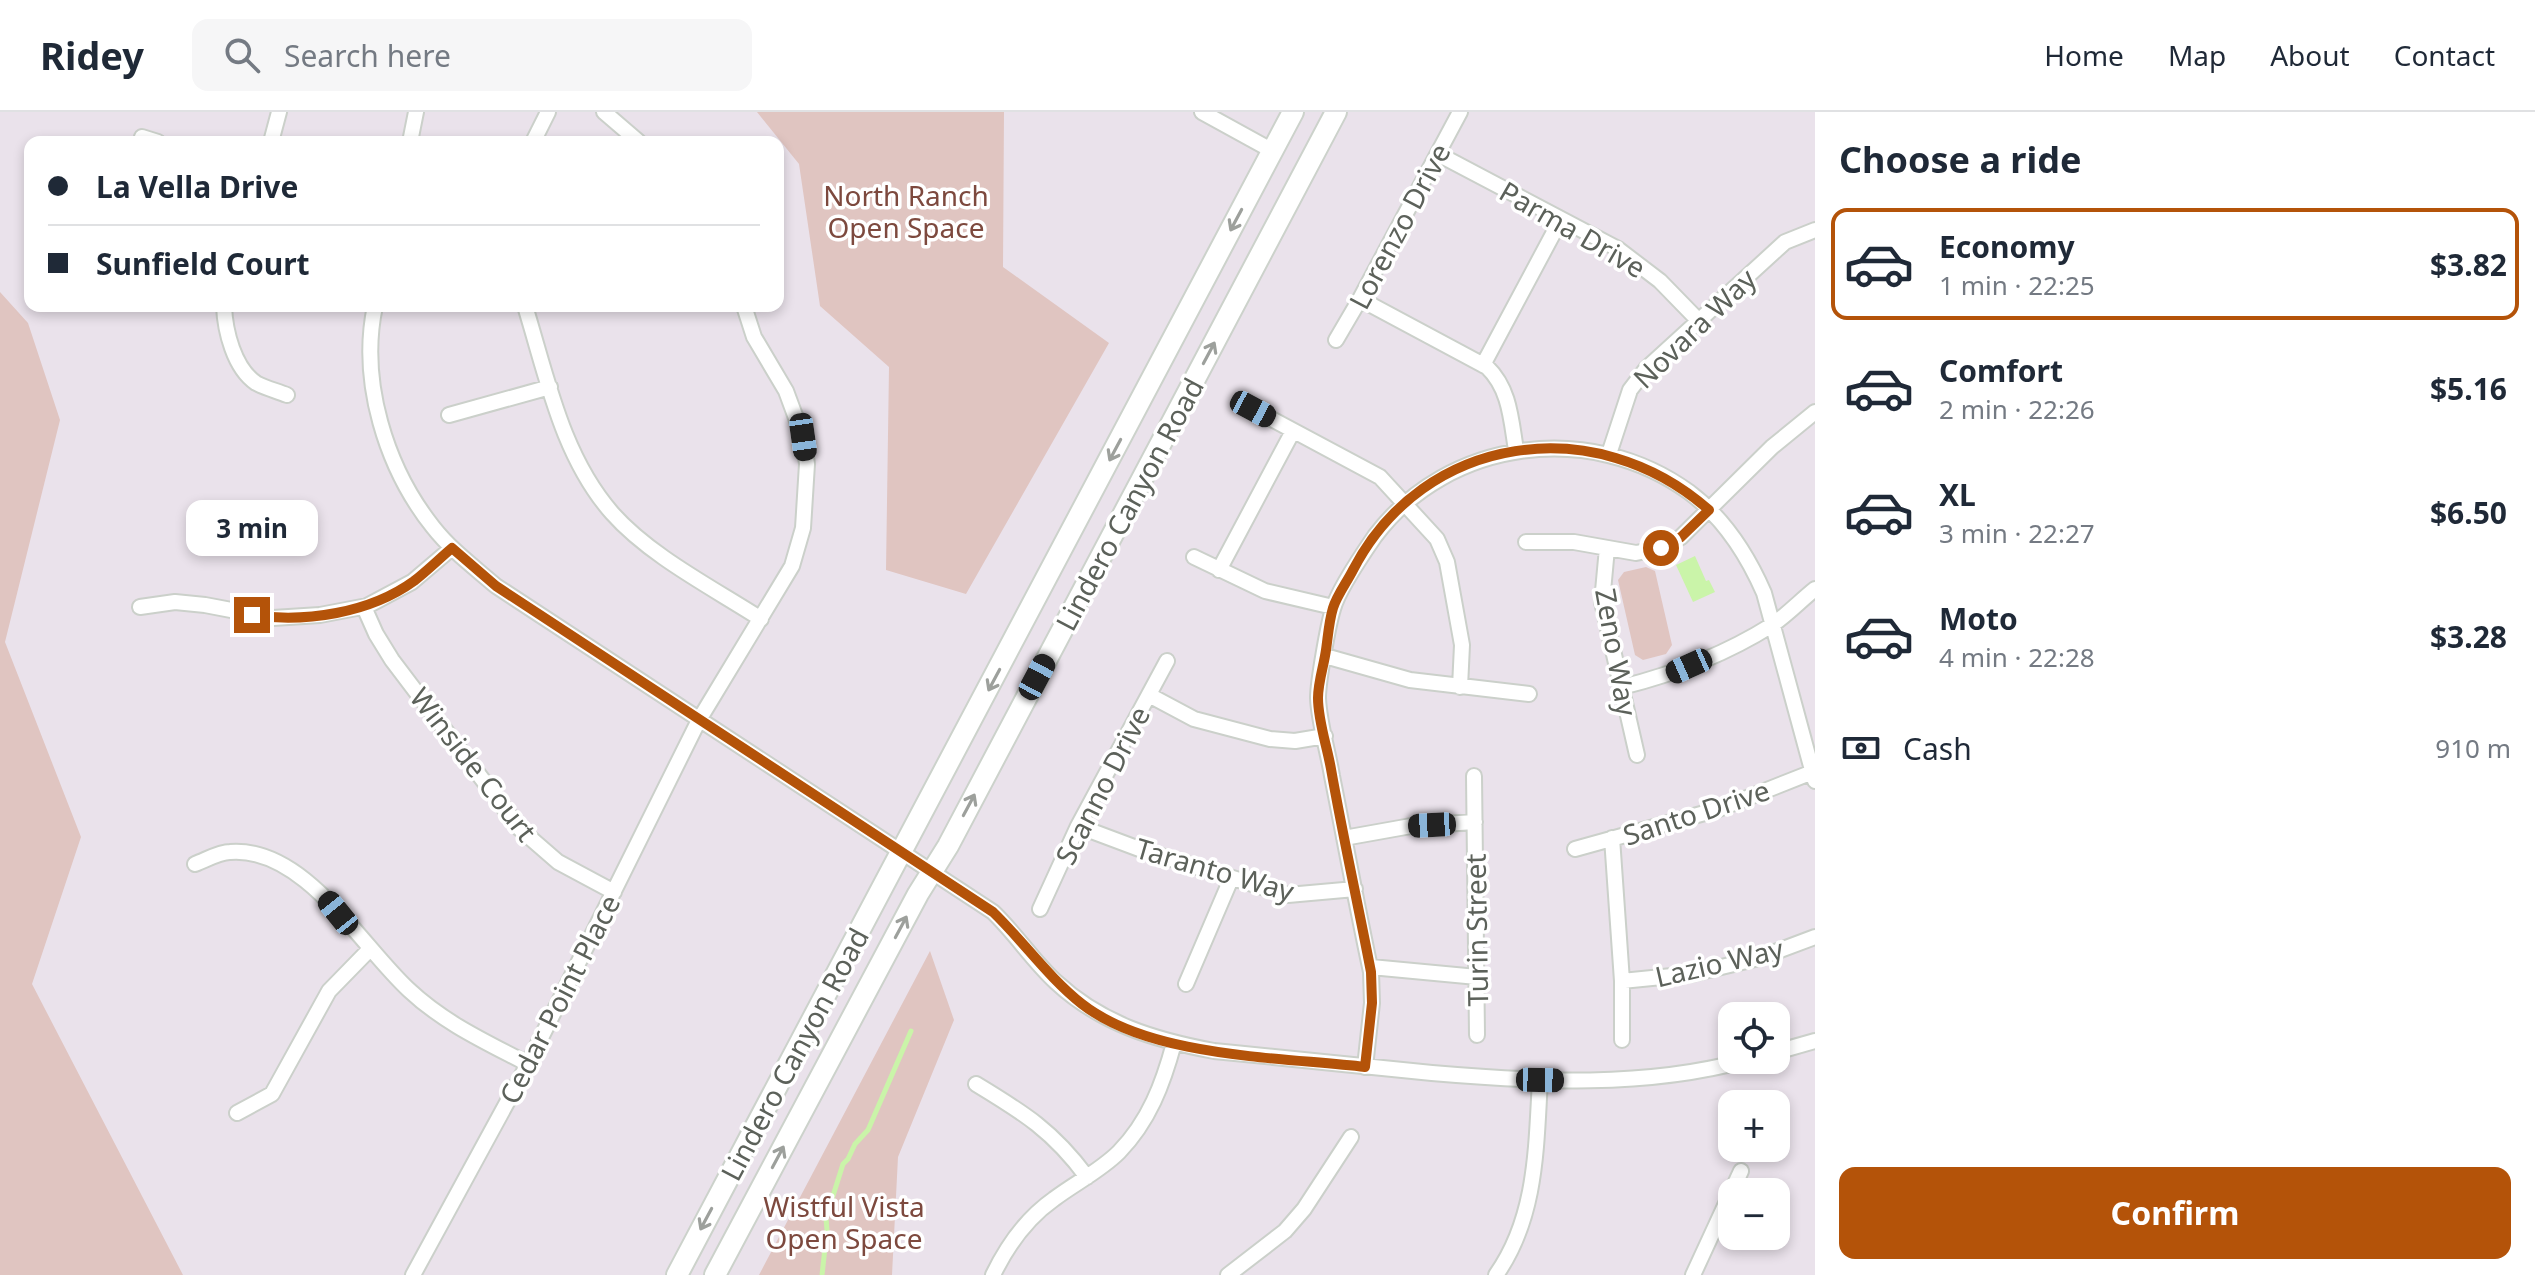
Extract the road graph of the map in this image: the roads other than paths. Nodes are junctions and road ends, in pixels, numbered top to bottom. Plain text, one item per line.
1 (279, 112) edge
2 (416, 112) edge
3 (548, 112) edge
4 (604, 112) edge
5 (1202, 112) edge
6 (1293, 112) edge
7 (1336, 112) edge
8 (1460, 112) edge
9 (273, 136) edge
10 (411, 136) edge
11 (536, 136) edge
12 (632, 136) edge
13 (1273, 151) junction
14 (1438, 154) junction
15 (1561, 219) junction
16 (1815, 230) edge
17 (1360, 299) junction
18 (224, 312) edge
19 (374, 312) edge
20 (527, 312) edge
21 (746, 312) edge
22 (1697, 319) junction
23 (1336, 340) dead end
24 (1483, 365) junction
25 (550, 387) junction
26 (287, 395) dead end
27 (1253, 409) dead end
28 (1815, 412) edge
29 (449, 415) dead end
30 (1293, 431) junction
31 (1516, 450) junction
32 (1609, 454) junction
33 (1406, 503) junction
34 (1709, 510) junction
35 (1526, 542) dead end
36 (452, 548) junction
37 (1607, 548) junction
38 (1194, 557) dead end
39 (1219, 570) junction
40 (1815, 589) edge
41 (140, 607) dead end
42 (364, 607) junction
43 (1333, 607) junction
44 (761, 619) junction
45 (1773, 625) junction
46 (1325, 656) junction
47 (1167, 661) dead end
48 (1460, 687) junction
49 (1622, 687) junction
50 (1529, 694) dead end
51 (1149, 695) junction
52 (699, 720) junction
53 (1325, 736) junction
54 (1637, 755) dead end
55 (1814, 775) edge
56 (1474, 776) dead end
57 (1475, 822) junction
58 (1078, 826) junction
59 (1344, 838) junction
60 (1612, 838) junction
61 (1575, 849) dead end
62 (902, 854) junction
63 (195, 864) dead end
64 (931, 873) junction
65 (1231, 879) junction
66 (1355, 889) junction
67 (614, 892) junction
68 (1040, 909) dead end
69 (1815, 937) edge
70 (369, 950) junction
71 (1371, 967) junction
72 (1477, 977) junction
73 (1622, 981) junction
74 (1186, 984) dead end
75 (1477, 1035) dead end
76 (1622, 1040) dead end
77 (1815, 1041) edge
78 (1174, 1043) junction
79 (1790, 1048) edge
80 (528, 1064) junction
81 (1718, 1066) edge
82 (1365, 1067) junction
83 (1540, 1080) junction
84 (976, 1084) dead end
85 (237, 1113) dead end
86 (1351, 1137) dead end
87 (1741, 1171) dead end
88 (1087, 1177) junction
89 (413, 1275) edge
90 (677, 1275) edge
91 (715, 1275) edge
92 (993, 1275) edge
93 (1228, 1275) edge
94 (1496, 1275) edge
95 (1693, 1275) edge

1 - 9 street
2 - 10 street
3 - 11 street
4 - 12 street
5 - 13 street
6 - 13 main road, Lindero Canyon Road
64 -> 7 main road, Lindero Canyon Road
8 - 14 street, Lorenzo Drive
13 -> 62 main road, Lindero Canyon Road
14 - 15 street, Parma Drive
14 - 17 street, Lorenzo Drive
15 - 22 street, Parma Drive
15 - 24 street
16 - 22 street, Novara Way
17 - 23 street, Lorenzo Drive
17 - 24 street
18 - 26 street
19 - 36 street
20 - 25 street
21 - 44 street, Cedar Point Place
22 - 32 street, Novara Way
24 - 31 street
25 - 29 street
25 - 44 street
27 - 30 street
28 - 34 street
30 - 33 street
30 - 39 street
31 - 32 street
31 - 33 street
32 - 34 street
33 - 43 street
33 - 48 street
34 - 37 street
34 - 45 street
35 - 37 street
36 - 42 street
36 - 52 street
37 - 49 street, Zeno Way
38 - 39 street
39 - 43 street
40 - 45 street
41 - 42 street
42 - 67 street, Winside Court
43 - 46 street
44 - 52 street, Cedar Point Place
45 - 49 street
45 - 55 street
46 - 48 street
46 - 53 street
47 - 51 street, Scanno Drive
48 - 50 street
49 - 54 street, Zeno Way
51 - 53 street
51 - 58 street, Scanno Drive
52 - 62 street
52 - 67 street, Cedar Point Place
53 - 59 street
55 - 60 street, Santo Drive
56 - 57 street, Turin Street
57 - 59 street
57 - 72 street, Turin Street
58 - 65 street, Taranto Way
58 - 68 street, Scanno Drive
59 - 66 street
60 - 61 street, Santo Drive
60 - 73 street
62 - 64 street
62 -> 90 main road, Lindero Canyon Road
63 - 70 street
64 - 78 street
91 -> 64 main road, Lindero Canyon Road
65 - 66 street, Taranto Way
65 - 74 street
66 - 71 street
67 - 80 street, Cedar Point Place
69 - 73 street, Lazio Way
70 - 80 street
70 - 85 street
71 - 72 street
71 - 82 street
72 - 75 street, Turin Street
73 - 76 street
77 - 79 street
78 - 82 street
78 - 88 street
80 - 89 street, Cedar Point Place
81 - 83 street
82 - 83 street
83 - 94 street
84 - 88 street
86 - 93 street
87 - 95 street
88 - 92 street

